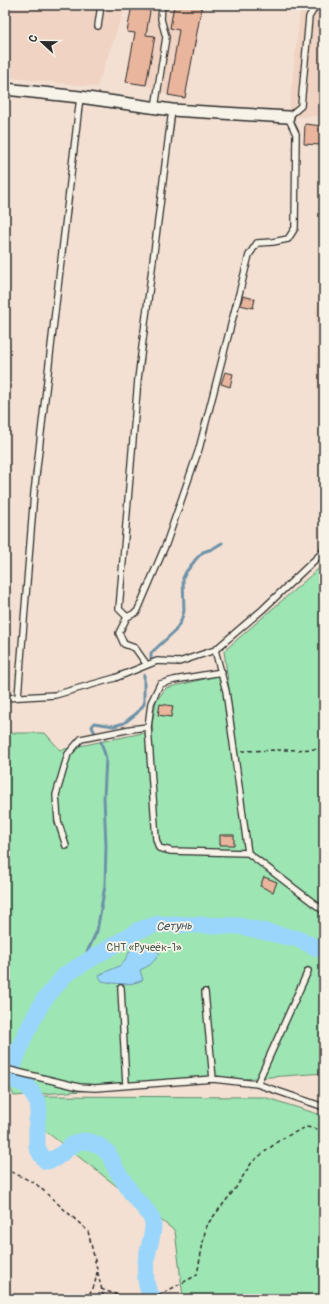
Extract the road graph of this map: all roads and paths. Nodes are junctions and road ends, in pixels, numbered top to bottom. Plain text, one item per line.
1 (101, 5) edge
2 (162, 5) edge
3 (316, 5) edge
4 (98, 26) dead end
5 (5, 89) edge
6 (80, 97) junction
7 (155, 108) junction
8 (172, 110) junction
9 (288, 117) junction
10 (324, 549) edge
11 (127, 617) junction
12 (215, 650) junction
13 (147, 665) junction
14 (222, 672) junction
15 (18, 697) junction
16 (5, 698) edge
17 (148, 727) junction
18 (324, 749) edge
19 (237, 751) dead end
20 (66, 846) dead end
21 (248, 853) junction
22 (324, 911) edge
23 (308, 971) dead end
24 (121, 988) dead end
25 (205, 992) dead end
26 (5, 1069) edge
27 (213, 1079) junction
28 (258, 1084) junction
29 (126, 1085) junction
30 (324, 1107) edge
31 (324, 1130) edge
32 (5, 1169) edge
33 (98, 1271) junction
34 (101, 1289) junction
35 (5, 1293) edge
36 (9, 1299) edge
37 (83, 1299) edge
38 (104, 1299) edge
39 (129, 1299) edge
40 (152, 1299) edge

1 - 4 lane
2 - 7 lane
3 - 9 lane
5 - 6 street
6 - 7 street
6 - 15 lane
7 - 8 street
8 - 9 street
8 - 11 lane
9 - 11 lane
10 - 12 lane
11 - 13 lane
12 - 13 lane
12 - 14 lane
13 - 15 lane
14 - 17 lane
14 - 21 lane
15 - 16 lane
17 - 20 lane
17 - 21 lane
18 - 19 path
21 - 22 lane
23 - 28 lane
24 - 29 lane
25 - 27 lane
26 - 29 lane
27 - 28 lane
27 - 29 lane
28 - 30 lane
31 - 40 path
32 - 33 path
33 - 34 path
33 - 37 path
34 - 38 path
34 - 39 path
35 - 36 path

